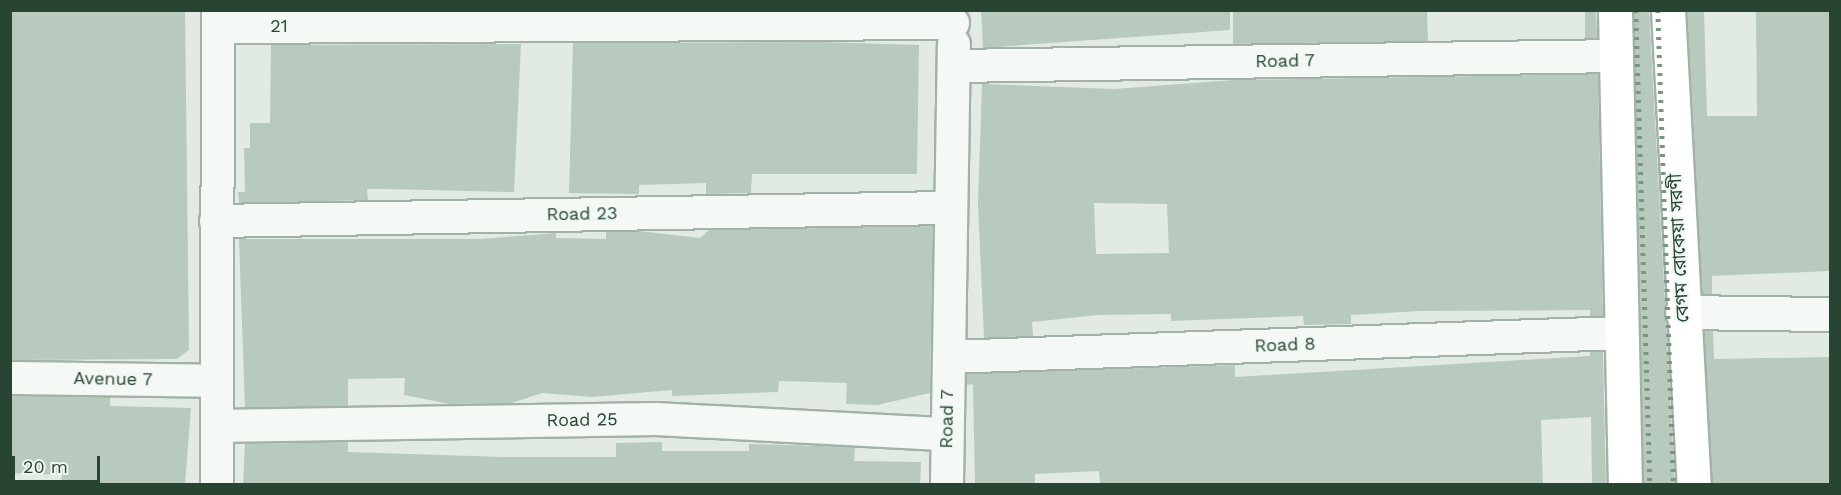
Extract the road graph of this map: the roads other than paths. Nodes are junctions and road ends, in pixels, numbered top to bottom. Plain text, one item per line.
1 (1615, 10) edge
2 (1668, 10) edge
3 (629, 17) edge
4 (953, 17) edge
5 (218, 19) edge
6 (1617, 56) junction
7 (954, 66) junction
8 (948, 208) junction
9 (216, 220) junction
10 (1682, 312) junction
11 (1830, 315) edge
12 (1621, 333) junction
13 (949, 357) junction
14 (10, 378) edge
15 (215, 381) junction
16 (217, 426) junction
17 (946, 434) junction
18 (218, 484) edge
19 (947, 484) edge
20 (1625, 484) edge
21 (1694, 484) edge

1 - 6 main road
2 - 10 main road, বেগম রোকেয়া সরণী
3 - 4 street, 21
3 - 5 street, 21
4 - 7 street, Road 7
5 - 9 street
6 - 7 street, Road 7
6 - 12 main road
7 - 8 street, Road 7
8 - 9 street, Road 23
8 - 13 street, Road 7
9 - 15 street
10 - 11 street
10 - 21 main road, বেগম রোকেয়া সরণী
12 - 13 street, Road 8
12 - 20 main road
13 - 17 street, Road 7
14 - 15 street, Avenue 7
15 - 16 street
16 - 17 street, Road 25
16 - 18 street
17 - 19 street, Road 7

